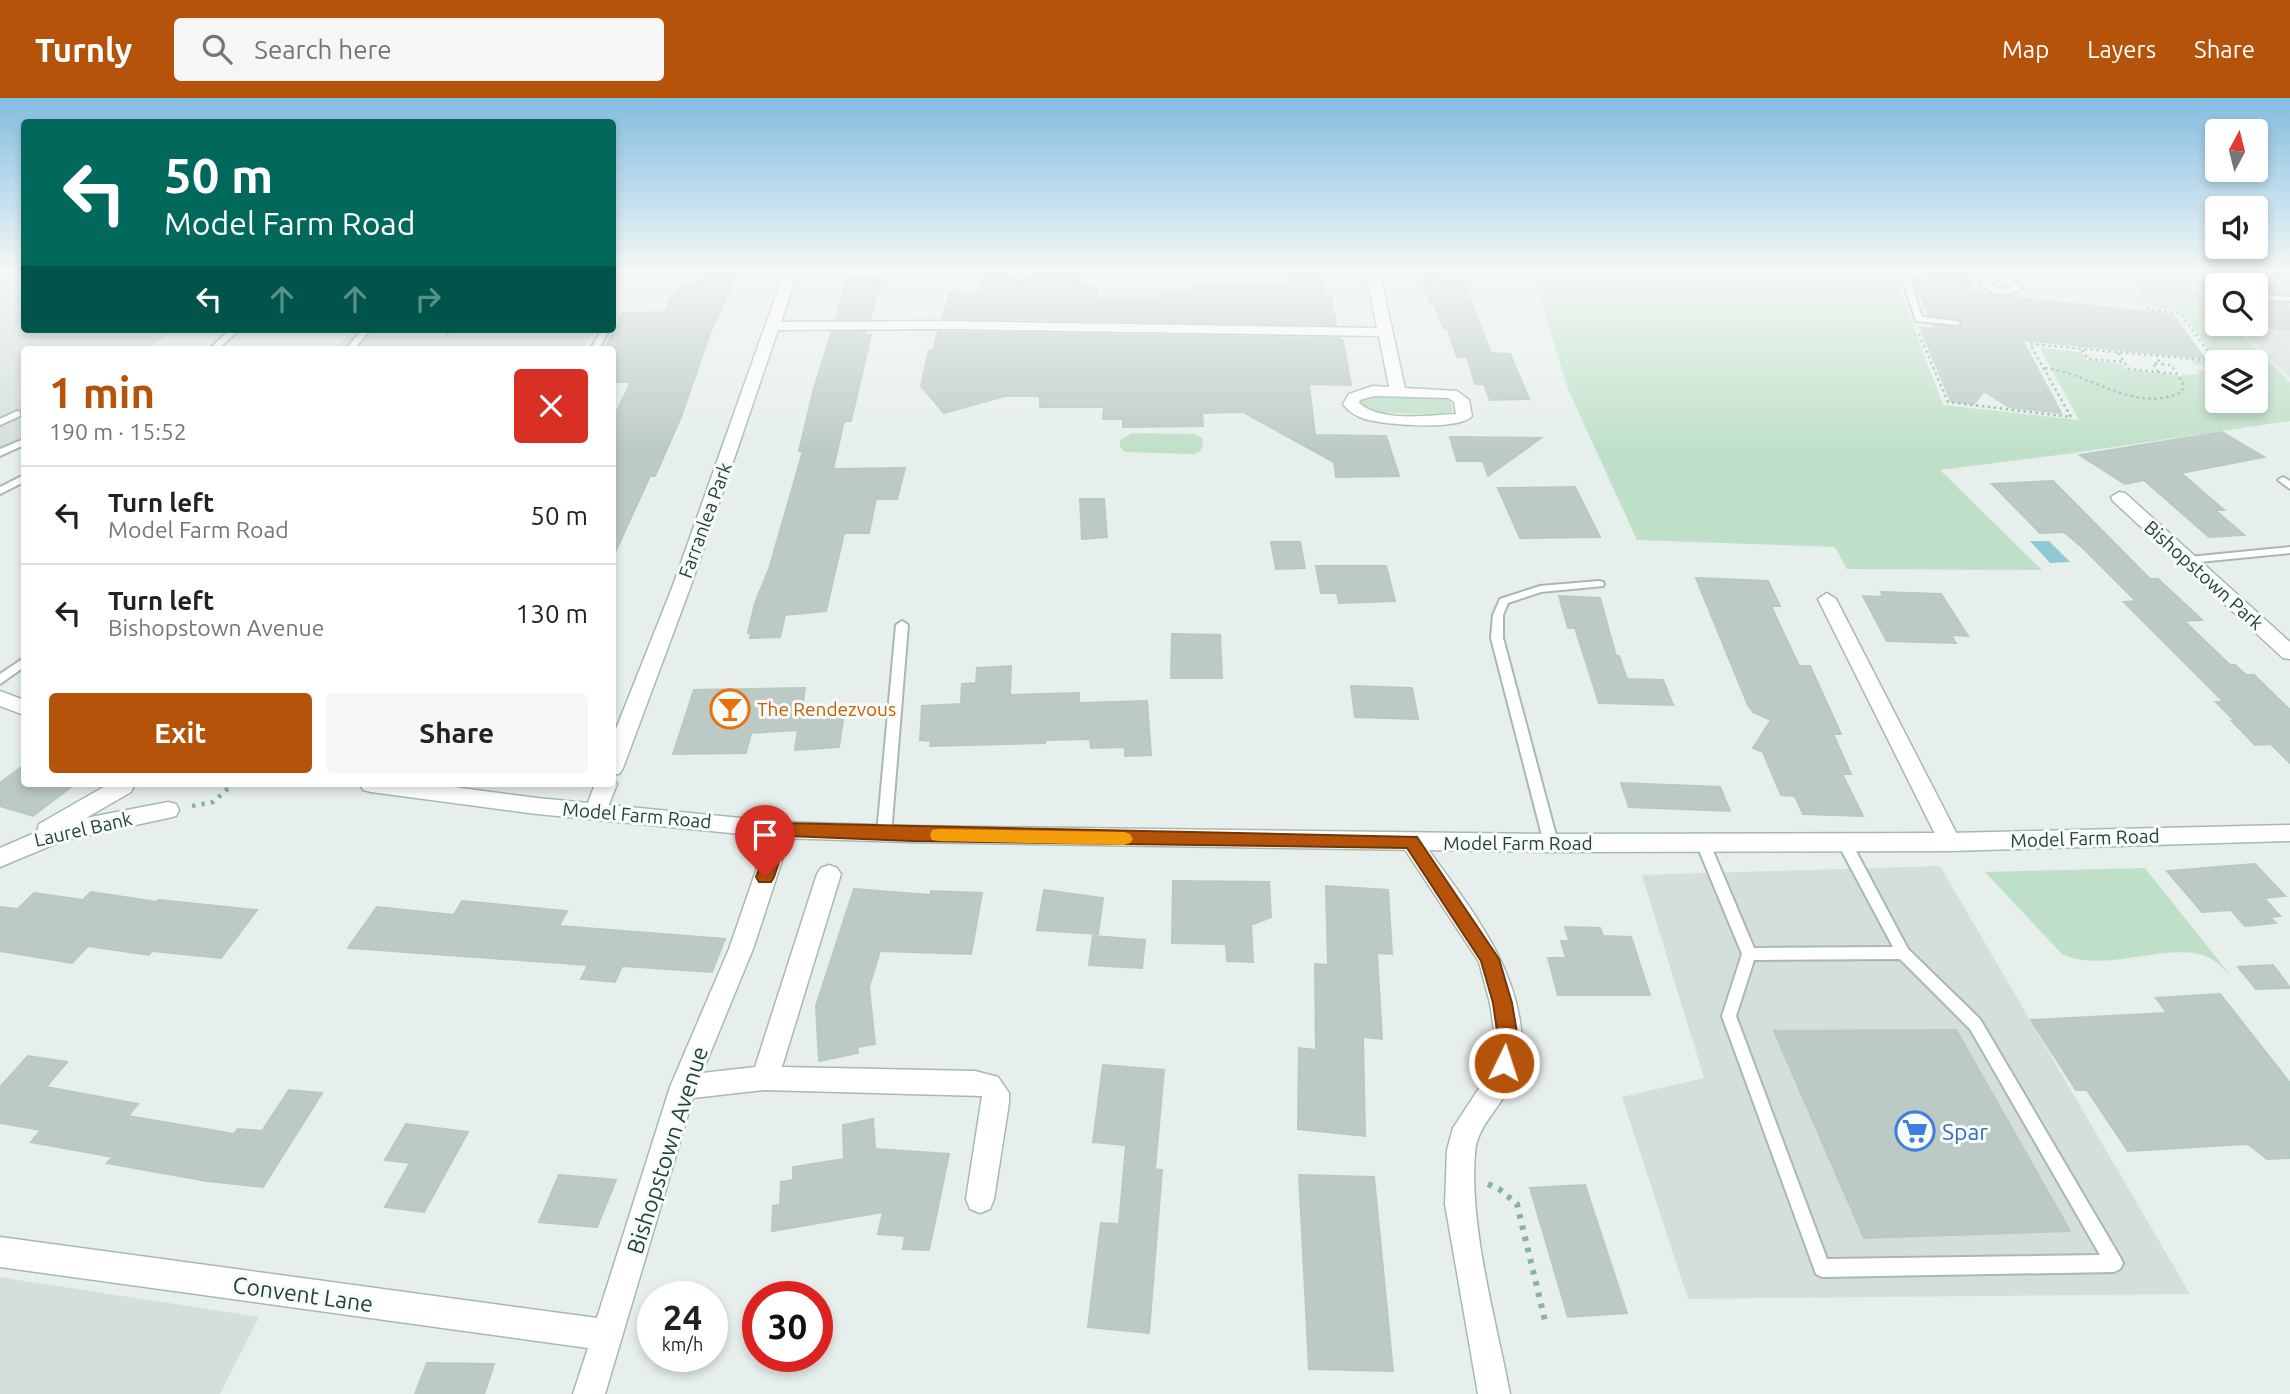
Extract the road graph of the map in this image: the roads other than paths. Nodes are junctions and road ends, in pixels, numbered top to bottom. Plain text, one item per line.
1 (770, 330) edge
2 (1289, 330) edge
3 (1385, 332) joint
4 (231, 333) edge
5 (217, 346) edge
6 (1398, 392) junction
7 (18, 414) dead end
8 (0, 422) edge
9 (21, 443) edge
10 (0, 453) edge
11 (21, 480) edge
12 (0, 491) edge
13 (2119, 497) dead end
14 (2290, 550) edge
15 (2189, 560) junction
16 (1599, 584) dead end
17 (1827, 599) dead end
18 (902, 625) dead end
19 (2290, 653) edge
20 (21, 664) edge
21 (0, 680) edge
22 (0, 698) edge
23 (21, 707) edge
24 (616, 758) edge
25 (121, 787) edge
26 (394, 787) edge
27 (605, 787) edge
28 (169, 810) road end
29 (596, 811) junction
30 (781, 830) junction
31 (2290, 833) edge
32 (884, 834) junction
33 (1411, 842) junction
34 (1844, 842) junction
35 (1950, 842) junction
36 (24, 843) junction
37 (1551, 843) junction
38 (1703, 843) junction
39 (0, 858) edge
40 (828, 874) dead end
41 (1903, 953) junction
42 (1749, 954) junction
43 (765, 1078) junction
44 (683, 1087) junction
45 (979, 1199) dead end
46 (0, 1252) edge
47 (607, 1335) junction
48 (589, 1394) edge
49 (1494, 1394) edge

1 - 24 street, Farranlea Park
2 - 3 street
3 - 6 street
4 - 5 lane
6 - 6 street
7 - 8 lane
9 - 10 lane
11 - 12 lane
13 - 15 street, Bishopstown Park
14 - 15 lane
15 - 19 street, Bishopstown Park
16 - 37 lane
17 - 35 street
18 - 32 lane
20 - 21 lane
22 - 23 street
25 - 36 street
26 - 29 street, Model Farm Road
27 - 29 street
28 - 36 street, Laurel Bank
29 - 30 street, Model Farm Road
30 - 32 street, Model Farm Road
30 - 44 street, Bishopstown Avenue
31 - 35 street, Model Farm Road
32 - 33 street, Model Farm Road
33 - 37 street, Model Farm Road
33 - 49 street
34 - 35 street, Model Farm Road
34 - 38 street, Model Farm Road
34 - 41 lane
36 - 39 street, Laurel Bank
37 - 38 street, Model Farm Road
38 - 42 lane
40 - 43 street
41 - 42 lane
41 - 42 lane
43 - 44 street
43 - 45 street
44 - 47 street, Bishopstown Avenue
46 - 47 street, Convent Lane
47 - 48 street, Bishopstown Avenue

